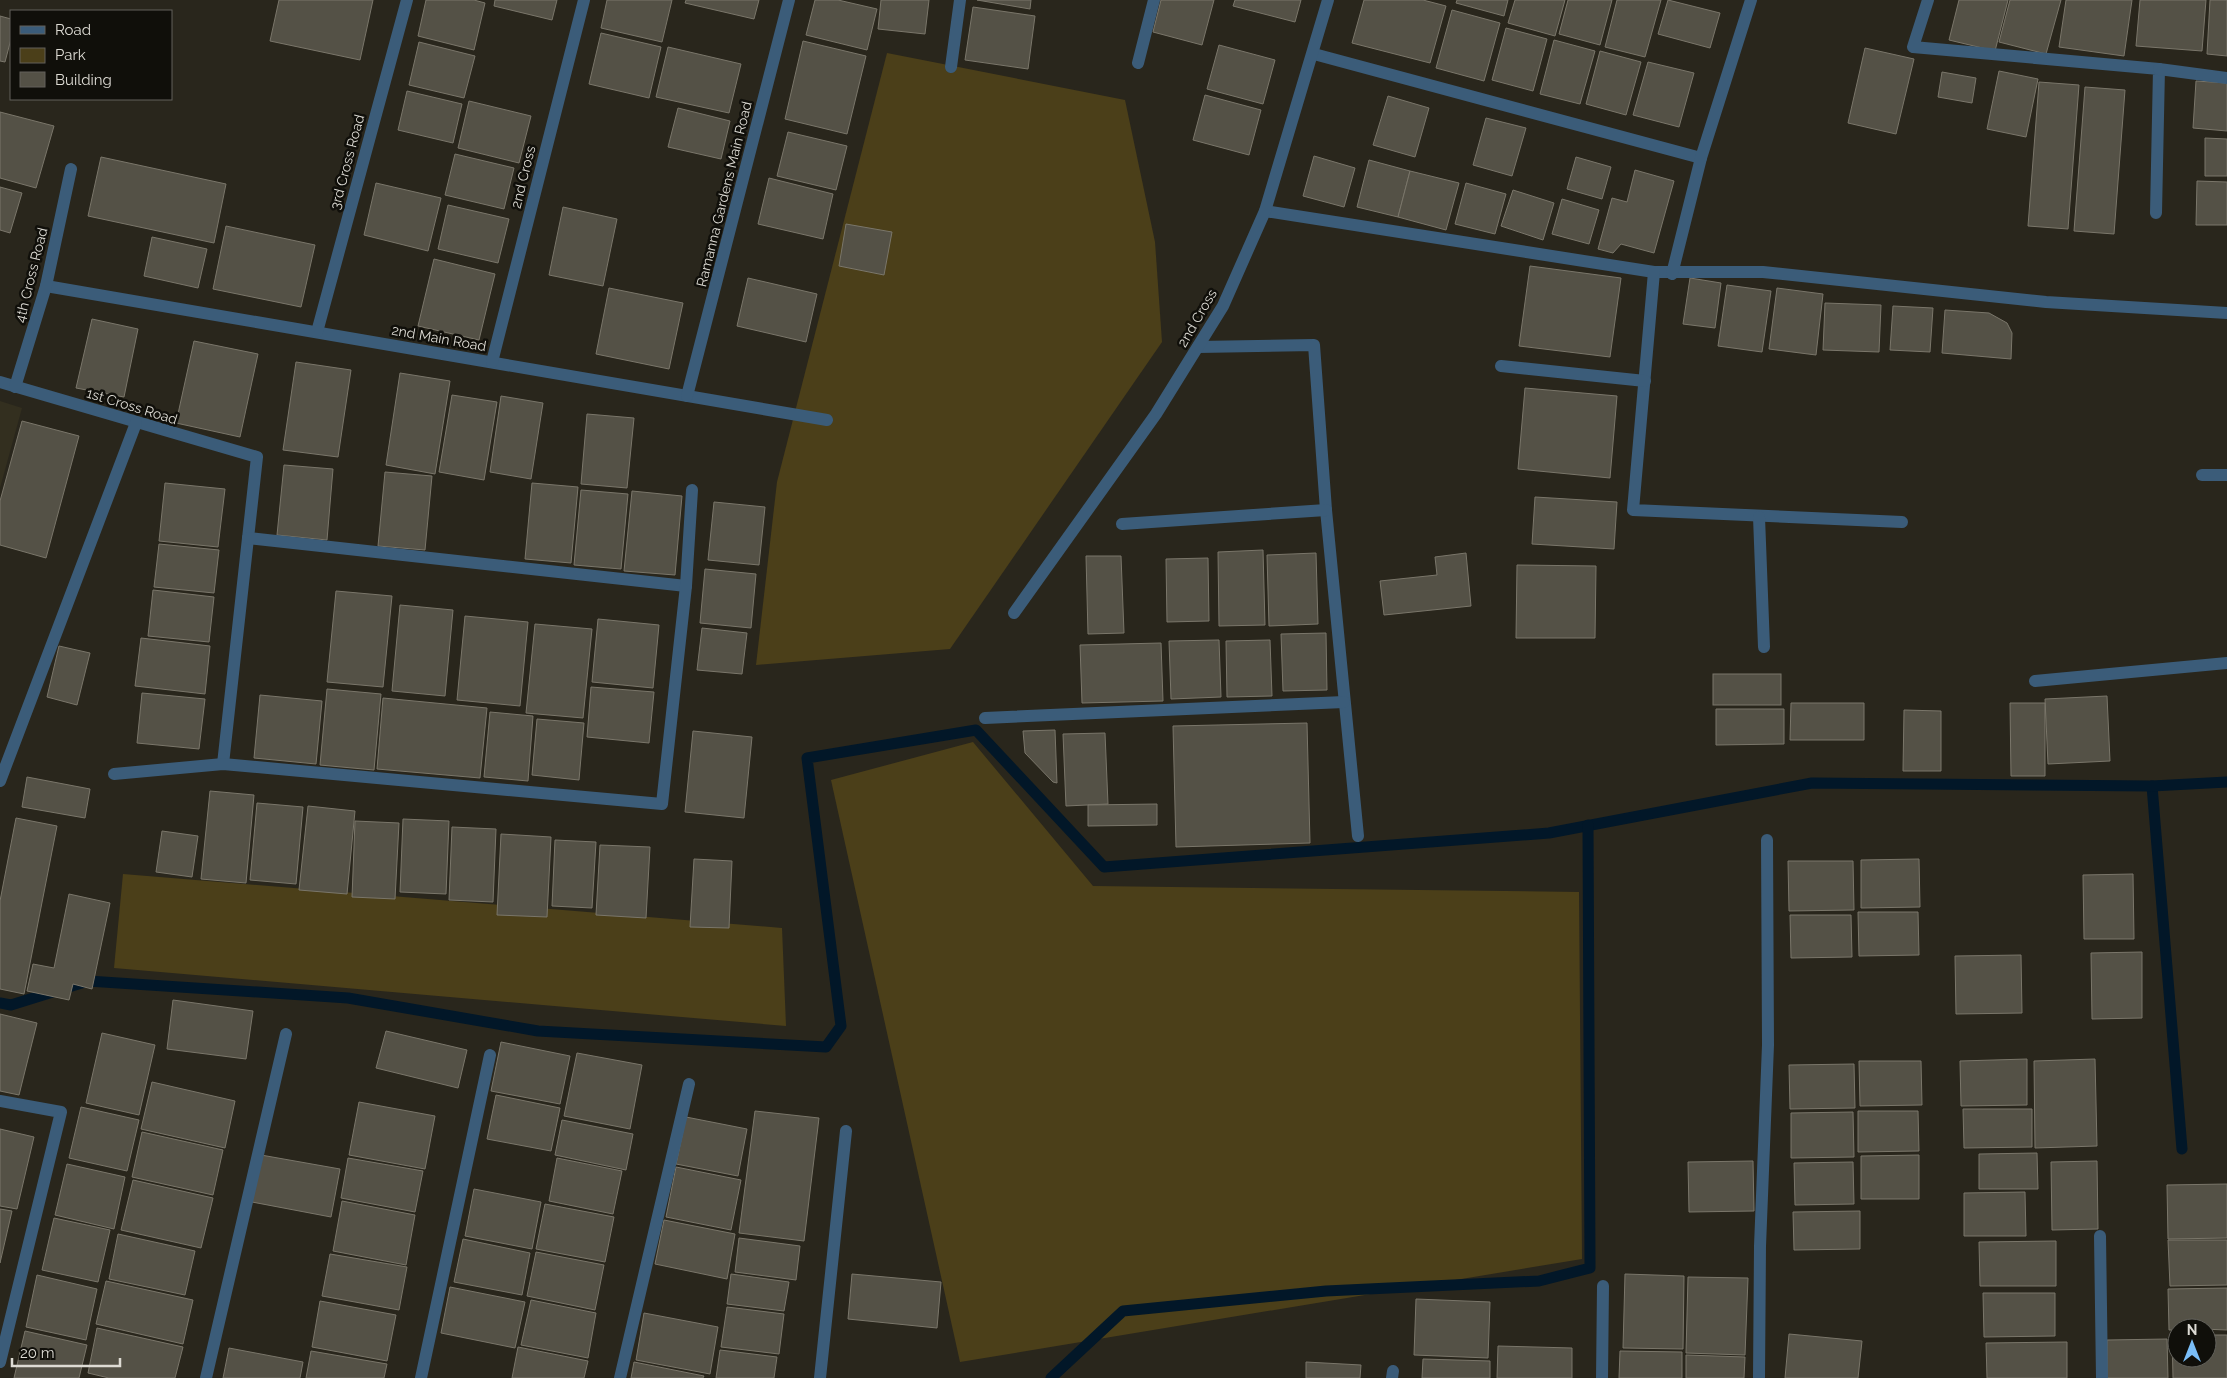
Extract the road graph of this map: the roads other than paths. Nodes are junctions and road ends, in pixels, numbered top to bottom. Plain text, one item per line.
1 (407, 0) edge
2 (584, 0) edge
3 (789, 0) edge
4 (960, 0) edge
5 (1154, 0) edge
6 (1328, 0) edge
7 (1750, 0) edge
8 (1928, 0) edge
9 (1314, 54) junction
10 (1138, 63) dead end
11 (951, 67) dead end
12 (2159, 69) junction
13 (2227, 78) edge
14 (1701, 158) junction
15 (71, 169) dead end
16 (1265, 211) junction
17 (2156, 213) dead end
18 (1654, 272) junction
19 (1672, 274) junction
20 (46, 286) junction
21 (2227, 313) edge
22 (317, 332) junction
23 (1198, 347) junction
24 (492, 362) junction
25 (1501, 366) dead end
26 (1645, 381) junction
27 (0, 382) edge
28 (15, 387) junction
29 (687, 396) junction
30 (827, 420) dead end
31 (136, 423) junction
32 (2202, 475) dead end
33 (2227, 475) edge
34 (692, 490) dead end
35 (1326, 510) junction
36 (1759, 517) junction
37 (1902, 522) dead end
38 (1122, 524) dead end
39 (248, 538) junction
40 (686, 586) junction
41 (1014, 613) dead end
42 (1764, 647) dead end
43 (2227, 663) edge
44 (2035, 681) dead end
45 (1344, 702) junction
46 (985, 718) dead end
47 (223, 764) junction
48 (114, 774) dead end
49 (0, 780) edge
50 (1358, 836) dead end
51 (1767, 840) dead end
52 (286, 1034) dead end
53 (490, 1055) dead end
54 (689, 1084) dead end
55 (0, 1101) edge
56 (846, 1132) dead end
57 (2100, 1236) dead end
58 (1603, 1286) dead end
59 (0, 1362) edge
60 (206, 1378) edge
61 (421, 1378) edge
62 (620, 1378) edge
63 (820, 1378) edge
64 (1602, 1378) edge
65 (1759, 1378) edge
66 (2102, 1378) edge

1 - 22 street, 3rd Cross Road
2 - 24 street, 2nd Cross
3 - 29 street, Ramanna Gardens Main Road
4 - 11 street
5 - 10 street
6 - 9 street, 2nd Cross
7 - 14 street
8 - 12 street
9 - 14 street
9 - 16 street, 2nd Cross
12 - 13 street
12 - 17 street
14 - 19 street
15 - 20 street, 4th Cross Road
16 - 18 street
16 - 23 street, 2nd Cross
18 - 19 street
18 - 26 street
19 - 21 street
20 - 22 street, 2nd Main Road
20 - 28 street, 4th Cross Road
22 - 24 street, 2nd Main Road
23 - 35 street
23 - 41 street, 2nd Cross
24 - 29 street, 2nd Main Road
25 - 26 street
26 - 36 street
27 - 28 street, 1st Cross Road
28 - 31 street, 1st Cross Road
29 - 30 street, 2nd Main Road
31 - 39 street, 1st Cross Road
31 - 49 street
32 - 33 street
34 - 40 street
35 - 38 street
35 - 45 street
36 - 37 street
36 - 42 street
39 - 40 street
39 - 47 street
40 - 47 street
43 - 44 street
45 - 46 street
45 - 50 street
47 - 48 street
51 - 65 street
52 - 60 street
53 - 61 street
54 - 62 street
55 - 59 street
56 - 63 street
57 - 66 street
58 - 64 street

